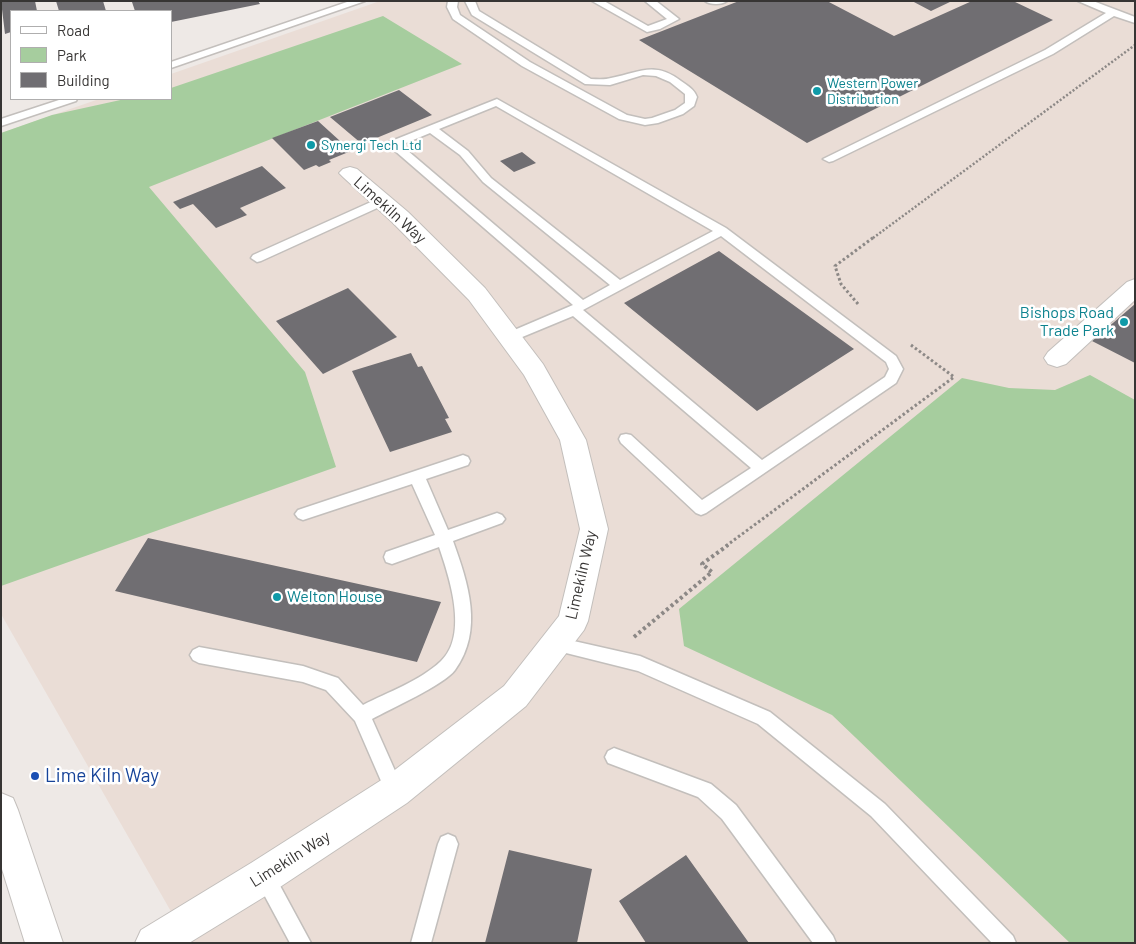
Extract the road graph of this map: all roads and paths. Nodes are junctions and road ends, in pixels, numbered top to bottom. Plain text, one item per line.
1 (360, 1) edge
2 (453, 1) edge
3 (470, 1) edge
4 (597, 1) edge
5 (650, 1) edge
6 (710, 1) edge
7 (722, 1) edge
8 (1083, 1) edge
9 (1113, 12) junction
10 (1135, 20) edge
11 (172, 65) edge
12 (69, 100) edge
13 (1, 123) edge
14 (431, 128) junction
15 (829, 158) dead end
16 (350, 173) dead end
17 (382, 201) junction
18 (722, 231) junction
19 (257, 258) dead end
20 (619, 286) junction
21 (1135, 287) edge
22 (578, 308) junction
23 (510, 337) junction
24 (1057, 358) dead end
25 (626, 439) dead end
26 (463, 461) dead end
27 (761, 468) junction
28 (417, 477) junction
29 (303, 514) dead end
30 (497, 519) dead end
31 (444, 538) junction
32 (392, 557) dead end
33 (556, 644) junction
34 (199, 655) dead end
35 (361, 715) junction
36 (614, 757) dead end
37 (395, 792) junction
38 (1, 810) edge
39 (448, 844) dead end
40 (264, 876) junction
41 (44, 943) edge
42 (154, 943) edge
43 (301, 943) edge
44 (421, 943) edge
45 (826, 943) edge
46 (1006, 943) edge

1 - 11 lane
2 - 3 lane
4 - 5 lane
6 - 7 lane
8 - 9 lane
9 - 10 lane
9 - 15 lane
12 - 13 lane
14 - 18 lane
14 - 20 lane
14 - 22 lane
16 - 17 street, Limekiln Way
17 - 19 lane
17 - 23 street, Limekiln Way
18 - 20 lane
18 - 27 lane
20 - 22 lane
21 - 24 street
22 - 23 lane
22 - 27 lane
23 - 33 street, Limekiln Way
25 - 27 lane
26 - 28 lane
28 - 29 lane
28 - 31 lane
30 - 31 lane
31 - 32 lane
31 - 35 lane
33 - 37 street, Limekiln Way
33 - 46 lane
34 - 35 lane
35 - 37 lane
36 - 45 lane
37 - 40 street, Limekiln Way
38 - 41 street
39 - 44 lane
40 - 42 street, Limekiln Way
40 - 43 lane

